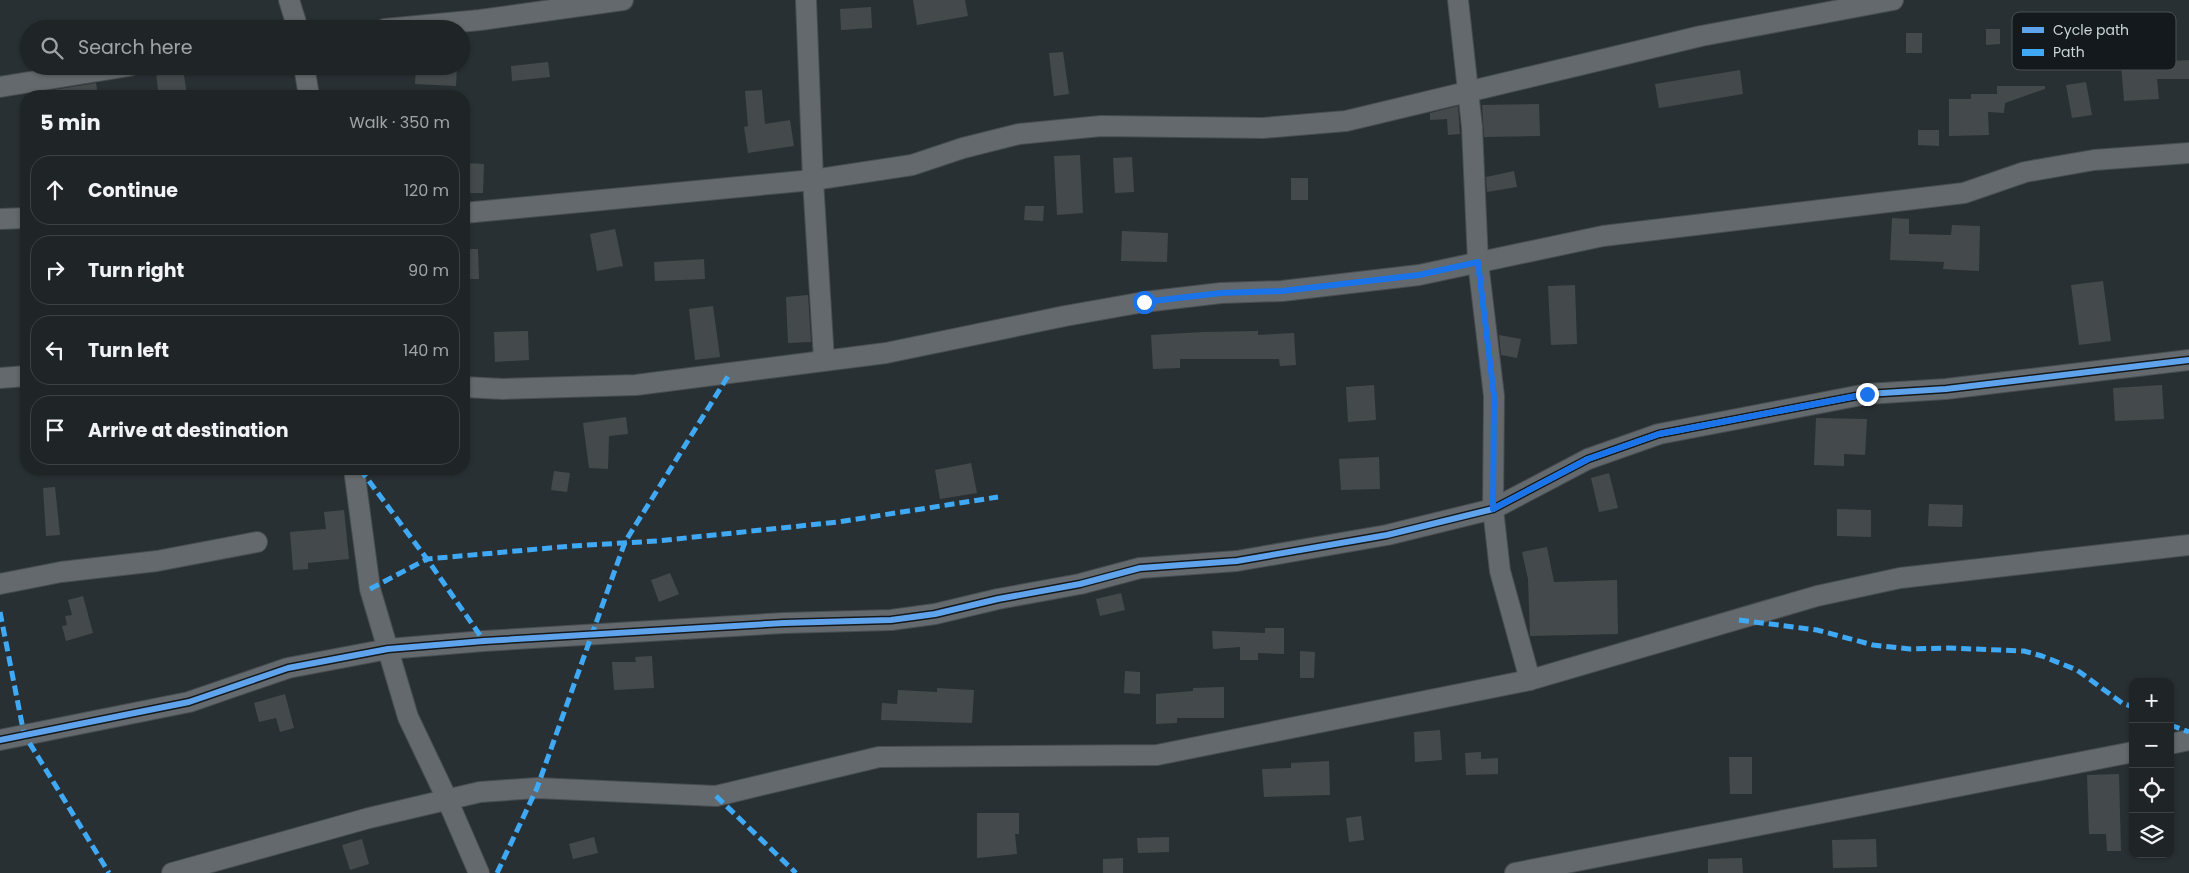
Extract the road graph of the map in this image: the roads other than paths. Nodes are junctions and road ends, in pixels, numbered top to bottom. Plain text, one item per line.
1 (290, 0) edge
2 (623, 0) edge
3 (806, 0) edge
4 (1458, 0) edge
5 (1893, 0) edge
6 (296, 20) edge
7 (470, 21) edge
8 (74, 75) edge
9 (306, 75) edge
10 (0, 87) edge
11 (308, 90) edge
12 (1468, 90) junction
13 (2189, 153) edge
14 (813, 180) junction
15 (470, 212) edge
16 (20, 218) edge
17 (0, 219) edge
18 (1478, 262) junction
19 (824, 360) junction
20 (2189, 360) edge
21 (20, 376) edge
22 (0, 378) edge
23 (470, 387) edge
24 (355, 475) edge
25 (1493, 509) junction
26 (257, 542) dead end
27 (2189, 545) edge
28 (0, 584) edge
29 (388, 649) junction
30 (1530, 680) junction
31 (0, 740) edge
32 (2189, 740) edge
33 (2174, 743) edge
34 (2129, 753) edge
35 (447, 799) junction
36 (172, 873) edge
37 (479, 873) edge
38 (1515, 873) edge

1 - 6 street
2 - 7 street
3 - 14 street
4 - 12 street
5 - 12 street
8 - 10 street
9 - 11 street
12 - 14 street
12 - 18 street
13 - 18 street
14 - 15 street
14 - 19 street
16 - 17 street
18 - 19 street
18 - 25 street
19 - 23 street
20 - 25 street
21 - 22 street
24 - 29 street
25 - 29 street
25 - 30 street
26 - 28 street
27 - 30 street
29 - 31 street
29 - 35 street
30 - 35 street
32 - 33 street
34 - 38 street
35 - 36 street
35 - 37 street

